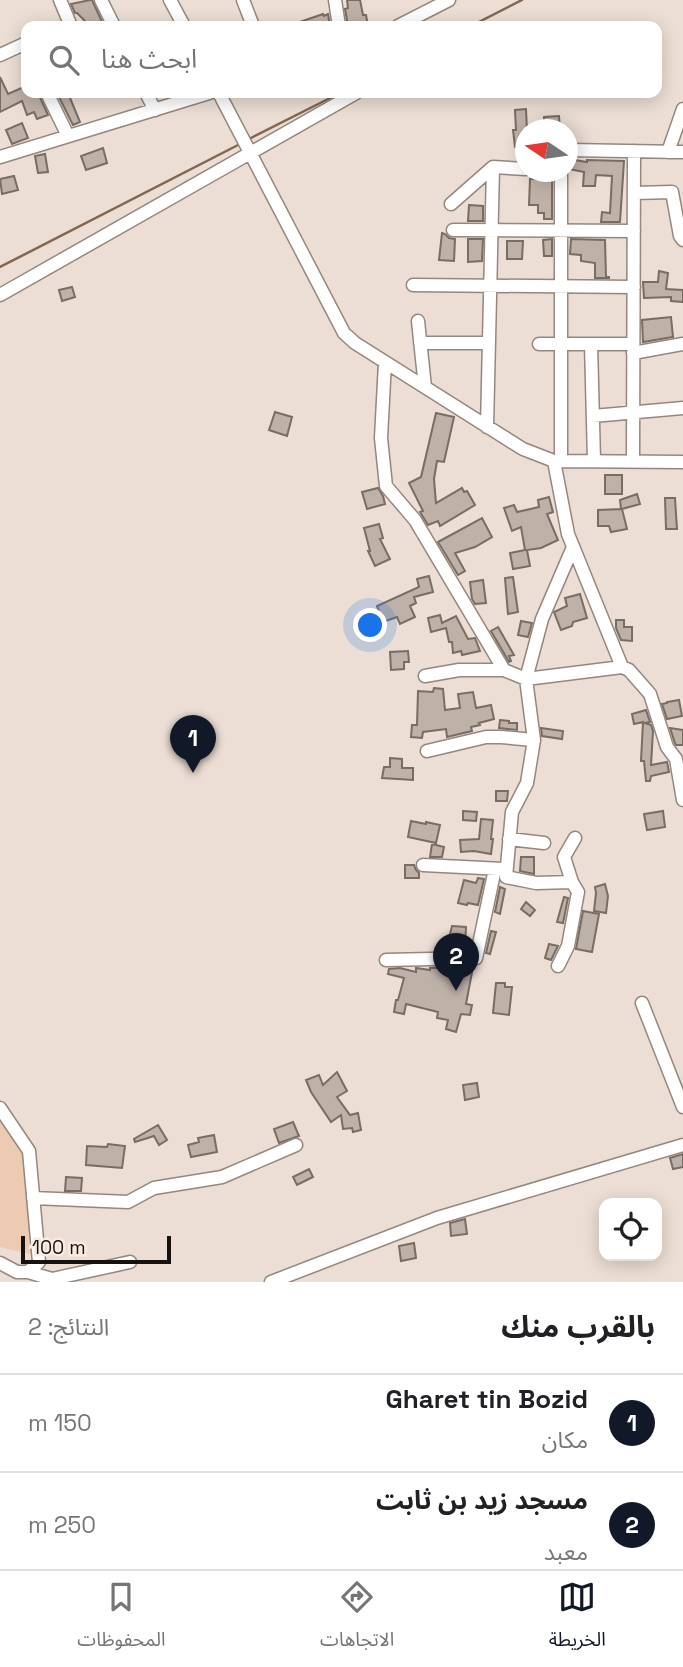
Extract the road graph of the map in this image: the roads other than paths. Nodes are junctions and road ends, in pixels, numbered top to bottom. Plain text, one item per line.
1 (60, 0) edge
2 (101, 0) edge
3 (170, 0) edge
4 (243, 0) edge
5 (335, 0) edge
6 (449, 0) edge
7 (70, 21) edge
8 (112, 21) edge
9 (181, 21) edge
10 (251, 21) edge
11 (338, 21) edge
12 (408, 21) edge
13 (21, 45) edge
14 (0, 55) edge
15 (49, 98) edge
16 (149, 98) edge
17 (193, 98) edge
18 (222, 98) edge
19 (347, 98) edge
20 (683, 109) edge
21 (155, 110) junction
22 (68, 136) junction
23 (578, 150) edge
24 (634, 151) junction
25 (251, 152) junction
26 (668, 152) junction
27 (683, 152) edge
28 (0, 157) edge
29 (493, 167) junction
30 (515, 168) edge
31 (561, 182) edge
32 (634, 193) junction
33 (451, 204) dead end
34 (453, 230) dead end
35 (492, 230) junction
36 (561, 230) junction
37 (634, 231) junction
38 (683, 240) edge
39 (413, 285) dead end
40 (490, 285) junction
41 (561, 286) junction
42 (634, 287) junction
43 (0, 295) edge
44 (418, 321) dead end
45 (420, 343) junction
46 (489, 343) junction
47 (539, 344) dead end
48 (561, 344) junction
49 (592, 344) junction
50 (683, 344) edge
51 (633, 349) junction
52 (386, 362) junction
53 (425, 387) junction
54 (683, 408) edge
55 (633, 412) junction
56 (593, 416) junction
57 (487, 426) junction
58 (558, 460) junction
59 (594, 461) junction
60 (633, 461) junction
61 (683, 462) edge
62 (573, 547) junction
63 (622, 667) junction
64 (504, 670) junction
65 (425, 676) dead end
66 (526, 679) junction
67 (534, 740) junction
68 (427, 751) dead end
69 (683, 800) edge
70 (575, 838) dead end
71 (509, 839) junction
72 (544, 843) dead end
73 (423, 866) dead end
74 (501, 869) junction
75 (572, 882) junction
76 (386, 960) dead end
77 (558, 966) dead end
78 (642, 1003) dead end
79 (683, 1107) edge
80 (0, 1108) edge
81 (296, 1145) dead end
82 (683, 1145) edge
83 (33, 1198) junction
84 (130, 1262) dead end
85 (0, 1263) edge
86 (27, 1272) junction
87 (271, 1282) edge

1 - 7 street
2 - 8 street
3 - 9 street
4 - 10 street
5 - 11 street
6 - 12 street
13 - 14 street
15 - 22 street
16 - 21 street
17 - 21 street
18 - 25 street
19 - 25 street
20 - 26 street
21 - 22 street
22 - 28 street
23 - 24 street
24 - 26 street
24 - 32 street
25 - 43 street
25 - 52 street
26 - 27 street
29 - 30 street
29 - 33 street
29 - 35 street
31 - 36 street
32 - 37 street
32 - 38 street
34 - 35 street
35 - 36 street
35 - 40 street
36 - 37 street
36 - 41 street
37 - 42 street
39 - 40 street
40 - 41 street
40 - 46 street
41 - 42 street
41 - 48 street
42 - 51 street
44 - 45 street
45 - 46 street
45 - 53 street
46 - 57 street
47 - 48 street
48 - 49 street
48 - 58 street
49 - 51 street
49 - 56 street
50 - 51 street
51 - 55 street
52 - 53 street
52 - 64 street
53 - 57 street
54 - 55 street
55 - 56 street
55 - 60 street
56 - 59 street
57 - 58 street
58 - 59 street
58 - 62 street
59 - 60 street
60 - 61 street
62 - 63 street
62 - 66 street
63 - 66 street
63 - 69 street
64 - 65 street
64 - 66 street
66 - 67 street
67 - 68 street
67 - 71 street
70 - 75 street
71 - 72 street
71 - 74 street
73 - 74 street
74 - 75 street
74 - 76 street
75 - 77 street
78 - 79 street
80 - 83 street
81 - 83 street
82 - 87 street
83 - 86 street
84 - 86 street
85 - 86 street

